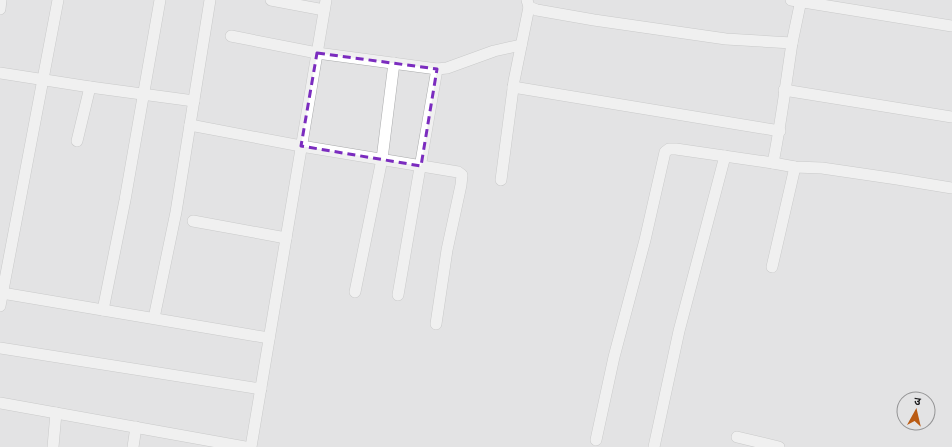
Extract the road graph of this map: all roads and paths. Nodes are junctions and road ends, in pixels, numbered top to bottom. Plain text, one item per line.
1 (1, 0) edge
2 (58, 0) edge
3 (160, 0) edge
4 (210, 0) edge
5 (271, 0) edge
6 (798, 0) edge
7 (528, 4) edge
8 (325, 5) edge
9 (0, 9) edge
10 (952, 26) edge
11 (231, 36) dead end
12 (792, 43) junction
13 (521, 45) junction
14 (317, 53) junction
15 (394, 63) junction
16 (437, 69) junction
17 (0, 72) edge
18 (43, 80) junction
19 (90, 87) junction
20 (513, 87) junction
21 (784, 90) junction
22 (144, 94) junction
23 (194, 101) junction
24 (952, 118) edge
25 (190, 125) junction
26 (780, 131) junction
27 (77, 141) dead end
28 (301, 146) junction
29 (725, 156) junction
30 (382, 159) junction
31 (773, 163) junction
32 (421, 166) junction
33 (795, 167) junction
34 (501, 180) dead end
35 (952, 188) edge
36 (193, 221) dead end
37 (286, 238) junction
38 (5, 250) edge
39 (772, 267) dead end
40 (355, 292) dead end
41 (398, 295) dead end
42 (1, 301) edge
43 (103, 310) junction
44 (154, 318) junction
45 (436, 324) dead end
46 (269, 338) junction
47 (0, 348) edge
48 (261, 389) junction
49 (0, 403) edge
50 (56, 413) junction
51 (136, 427) junction
52 (737, 437) dead end
53 (596, 440) dead end
54 (53, 447) edge
55 (133, 447) edge
56 (245, 447) edge
57 (251, 447) edge
58 (654, 447) edge
59 (779, 447) edge

1 - 9 street
2 - 18 street
3 - 22 street
4 - 23 street
5 - 8 street
6 - 10 street
6 - 12 street
7 - 12 street
7 - 13 street
8 - 14 street
11 - 14 street
12 - 21 street
13 - 16 street
13 - 20 street
14 - 15 street
14 - 28 street
15 - 16 street
15 - 30 street
16 - 32 street
17 - 18 street
18 - 19 street
18 - 38 street
19 - 22 street
19 - 27 street
20 - 26 street
20 - 34 street
21 - 24 street
21 - 26 street
22 - 23 street
22 - 43 street
23 - 25 street
25 - 28 street
25 - 44 street
26 - 31 street
28 - 30 street
28 - 37 street
29 - 31 street
29 - 53 street
29 - 58 street
30 - 32 street
30 - 40 street
31 - 33 street
32 - 41 street
32 - 45 street
33 - 35 street
33 - 39 street
36 - 37 street
37 - 46 street
38 - 42 street
42 - 43 street
43 - 44 street
44 - 46 street
46 - 48 street
47 - 48 street
48 - 57 street
49 - 50 street
50 - 51 street
50 - 54 street
51 - 55 street
51 - 56 street
52 - 59 street

